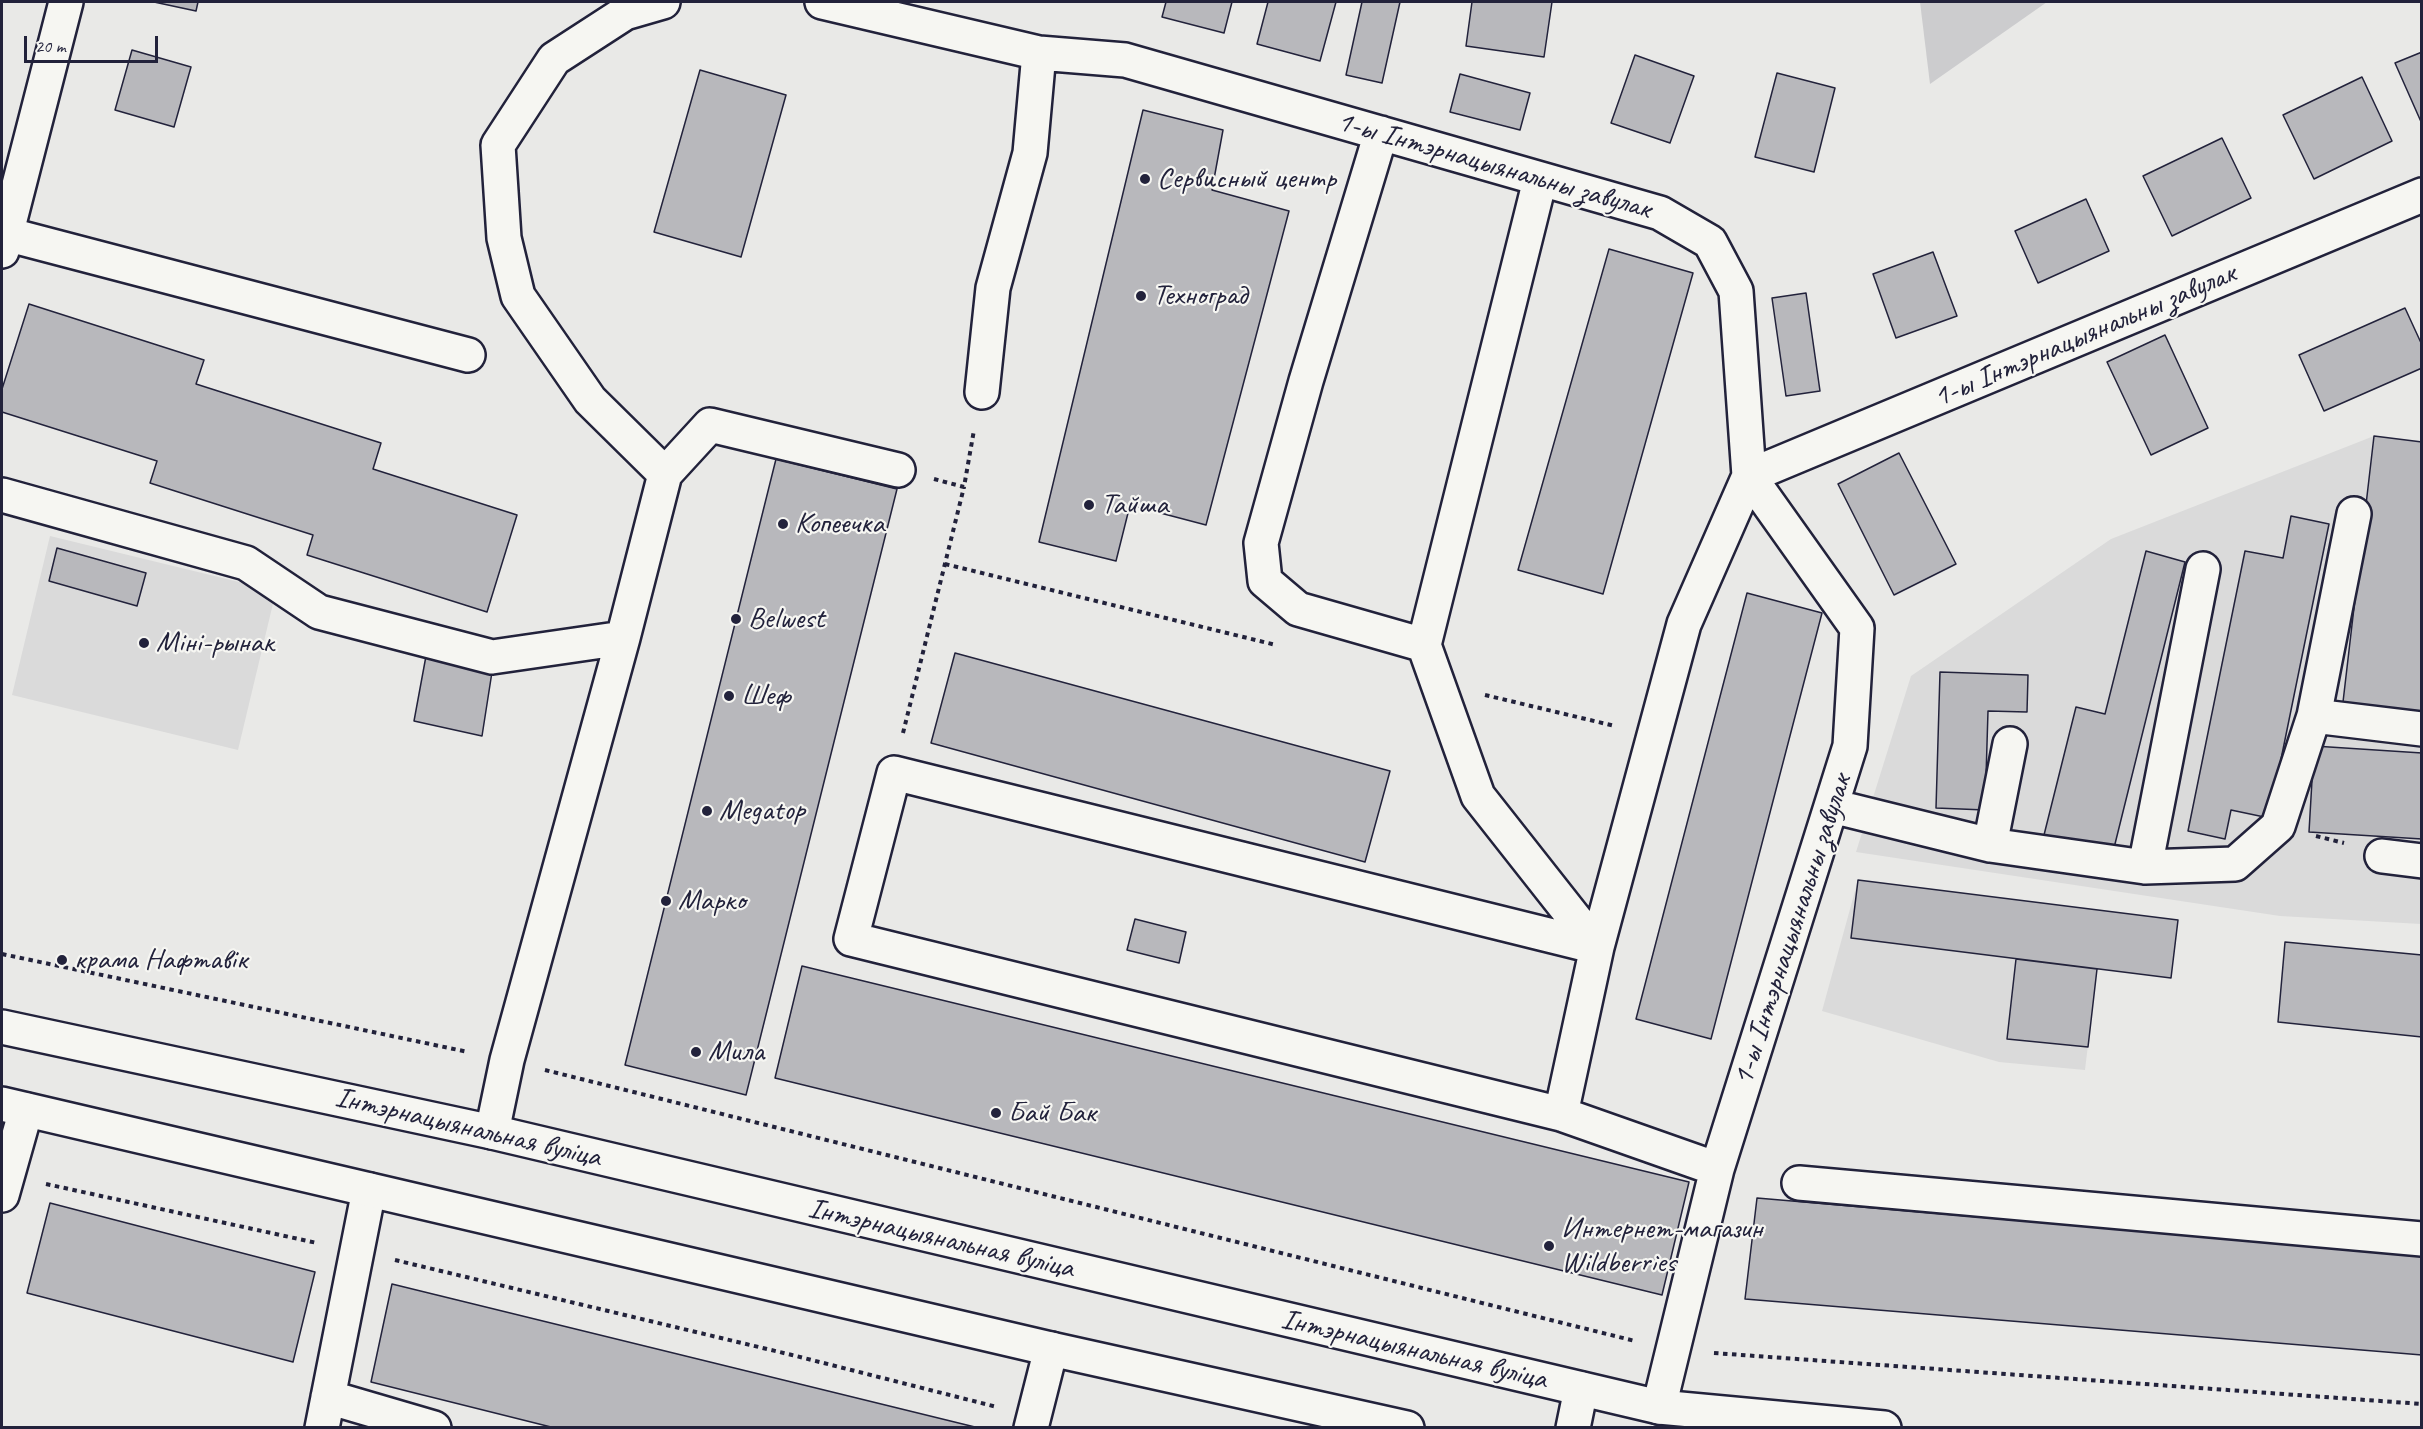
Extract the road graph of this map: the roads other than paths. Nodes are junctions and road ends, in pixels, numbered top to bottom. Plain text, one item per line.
1 (66, 2) edge
2 (663, 2) edge
3 (822, 2) edge
4 (1039, 53) junction
5 (1381, 133) junction
6 (1540, 180) junction
7 (2421, 195) edge
8 (4, 242) edge
9 (468, 355) dead end
10 (982, 392) dead end
11 (898, 470) road end
12 (665, 474) junction
13 (1749, 476) junction
14 (2, 495) edge
15 (2354, 514) dead end
16 (2203, 569) dead end
17 (623, 638) junction
18 (1424, 645) junction
19 (2314, 716) junction
20 (2421, 729) edge
21 (2010, 744) dead end
22 (1832, 807) junction
23 (1990, 845) junction
24 (2382, 856) road end
25 (2421, 861) edge
26 (2145, 867) junction
27 (1597, 946) junction
28 (2, 1028) edge
29 (14, 1107) edge
30 (1562, 1114) junction
31 (492, 1132) junction
32 (1717, 1169) junction
33 (1799, 1183) dead end
34 (4, 1185) edge
35 (369, 1190) junction
36 (2421, 1239) edge
37 (1051, 1349) junction
38 (1581, 1389) junction
39 (1659, 1407) junction
40 (325, 1412) edge
41 (1032, 1422) edge
42 (434, 1428) edge
43 (1407, 1428) edge
44 (1573, 1428) edge
45 (1884, 1428) edge

1 - 8 main road
2 - 12 main road
3 - 4 main road, 1-ы Інтэрнацыянальны завулак
4 - 5 main road, 1-ы Інтэрнацыянальны завулак
4 - 10 main road
5 - 6 main road, 1-ы Інтэрнацыянальны завулак
5 - 18 main road
6 - 13 main road, 1-ы Інтэрнацыянальны завулак
6 - 18 main road
7 - 13 main road, 1-ы Інтэрнацыянальны завулак
8 - 9 main road
11 - 12 main road
12 - 17 main road
13 - 22 main road, 1-ы Інтэрнацыянальны завулак
13 - 27 main road
14 - 17 main road
15 - 19 main road
16 - 26 main road
17 - 31 main road
18 - 27 main road
19 - 20 main road
19 - 26 main road
21 - 23 main road
22 - 23 main road
22 - 32 main road, 1-ы Інтэрнацыянальны завулак
23 - 26 main road
24 - 25 main road
27 - 30 main road
27 - 30 main road
28 - 31 main road, Інтэрнацыянальная вуліца
29 - 34 main road
29 - 35 main road
30 - 32 main road
31 - 38 main road, Інтэрнацыянальная вуліца
32 - 39 main road, 1-ы Інтэрнацыянальны завулак
33 - 36 main road
35 - 37 main road
35 - 40 main road
37 - 41 main road
37 - 43 main road
38 - 39 main road, Інтэрнацыянальная вуліца
38 - 44 main road
39 - 45 main road, Інтэрнацыянальная вуліца
40 - 42 main road

